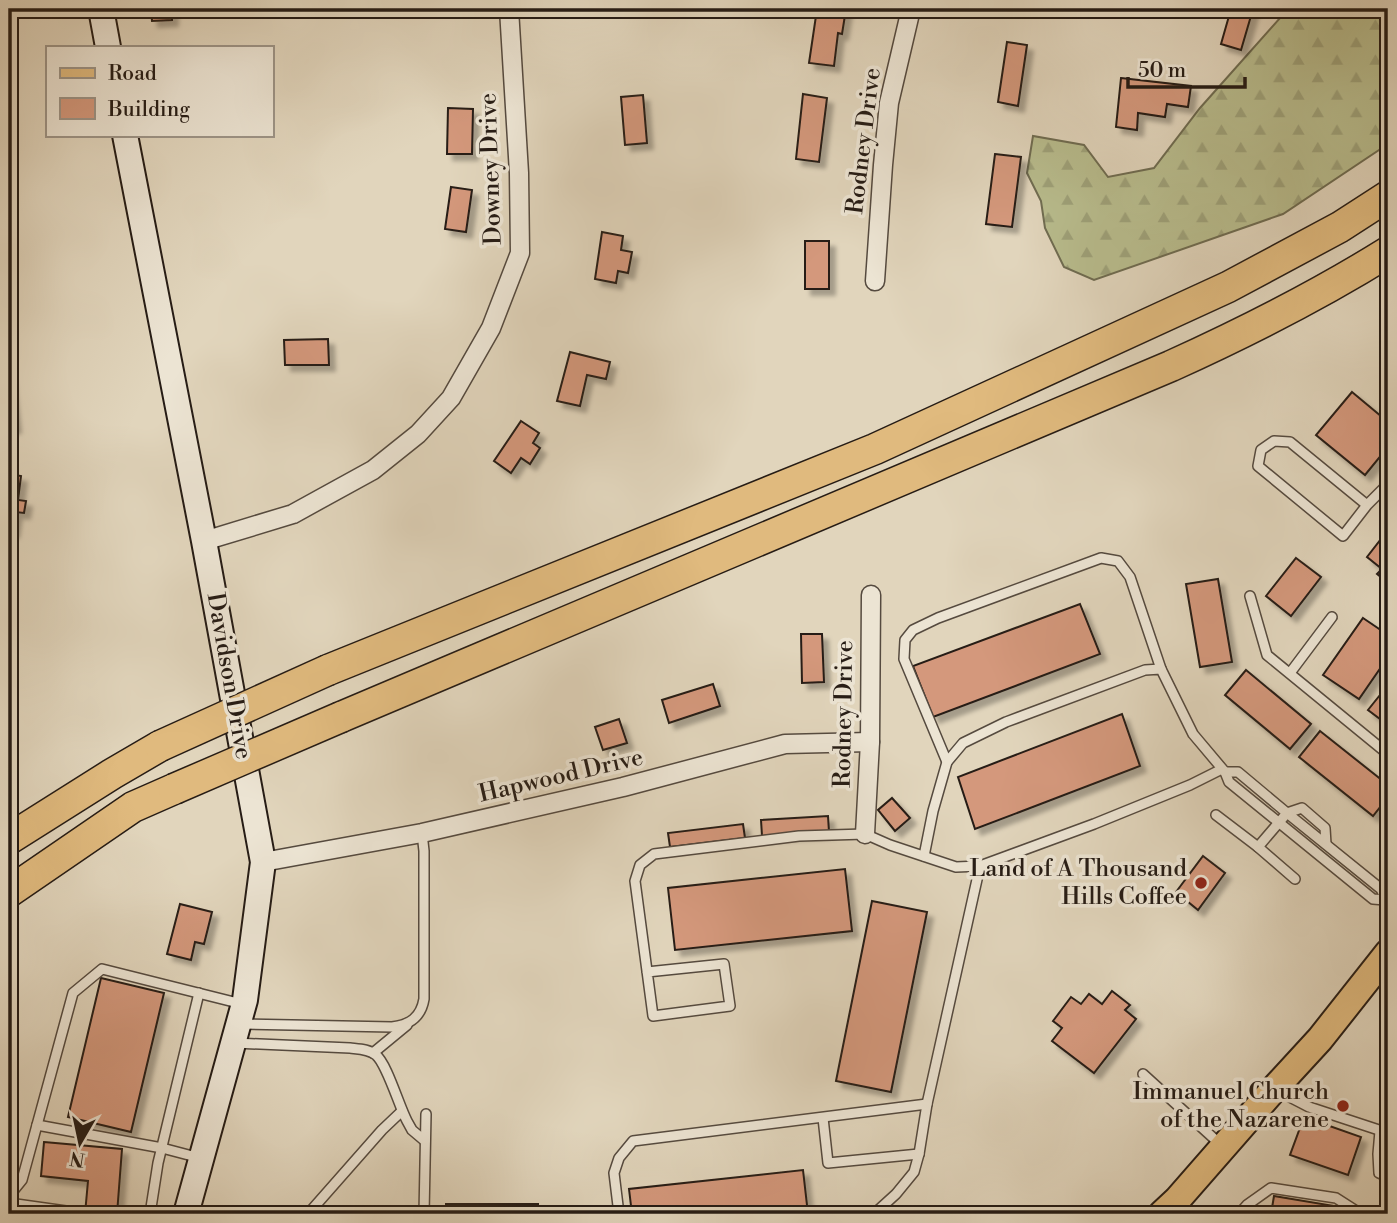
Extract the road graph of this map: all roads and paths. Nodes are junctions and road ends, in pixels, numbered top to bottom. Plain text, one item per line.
1 (101, 9) edge
2 (509, 9) edge
3 (911, 9) edge
4 (108, 46) edge
5 (125, 136) edge
6 (1388, 196) edge
7 (1388, 252) edge
8 (875, 281) dead end
9 (1388, 484) edge
10 (1367, 505) junction
11 (204, 541) junction
12 (871, 594) dead end
13 (1250, 596) dead end
14 (1332, 617) dead end
15 (1161, 668) junction
16 (1290, 673) junction
17 (870, 741) junction
18 (1388, 754) edge
19 (947, 762) junction
20 (1224, 770) junction
21 (1287, 813) junction
22 (1216, 815) dead end
23 (1278, 823) junction
24 (422, 833) junction
25 (864, 834) junction
26 (9, 839) edge
27 (1258, 847) junction
28 (924, 856) junction
29 (262, 862) junction
30 (981, 866) junction
31 (1295, 879) dead end
32 (9, 892) edge
33 (1387, 901) edge
34 (1388, 953) edge
35 (647, 972) junction
36 (199, 993) junction
37 (239, 1024) junction
38 (408, 1024) junction
39 (373, 1053) junction
40 (1143, 1074) dead end
41 (1273, 1089) junction
42 (927, 1104) junction
43 (402, 1111) junction
44 (426, 1114) dead end
45 (823, 1118) junction
46 (37, 1125) junction
47 (1384, 1132) edge
48 (425, 1141) junction
49 (162, 1148) junction
50 (1224, 1148) junction
51 (919, 1154) junction
52 (201, 1158) junction
53 (1388, 1177) edge
54 (9, 1196) edge
55 (9, 1203) edge
56 (73, 1214) edge
57 (150, 1214) edge
58 (186, 1214) edge
59 (308, 1214) edge
60 (424, 1214) edge
61 (619, 1214) edge
62 (874, 1214) edge
63 (1162, 1214) edge
64 (1239, 1214) edge
65 (1362, 1214) edge

1 - 4 street
2 - 11 street, Downey Drive
3 - 8 street, Rodney Drive
5 - 11 street, Davidson Drive
6 - 26 highway, bridge
7 - 32 highway, bridge
9 - 10 lane
10 - 10 lane
11 - 29 street, Davidson Drive
12 - 17 street, Rodney Drive
13 - 16 lane
14 - 16 lane
15 - 19 lane
15 - 19 lane
15 - 20 lane
16 - 18 lane
17 - 24 street, Hapwood Drive
17 - 25 street, Rodney Drive
19 - 28 lane
20 - 21 lane
20 - 23 lane
20 - 30 lane
21 - 23 lane
21 - 33 lane
22 - 27 lane
23 - 27 lane
23 - 33 lane
24 - 29 street, Hapwood Drive
24 - 38 lane
25 - 28 lane
25 - 35 lane
27 - 31 lane
28 - 30 lane
29 - 37 street, Davidson Drive
30 - 42 lane
34 - 41 main road
35 - 35 lane
36 - 37 lane
36 - 46 lane
36 - 49 lane
37 - 38 lane
37 - 39 lane
37 - 52 street, Davidson Drive
38 - 39 lane
39 - 43 lane
40 - 50 lane
41 - 47 lane
41 - 50 main road
42 - 45 lane
42 - 51 lane
43 - 48 lane
43 - 59 lane
44 - 48 lane
45 - 51 lane
45 - 61 lane
46 - 49 lane
46 - 54 lane
47 - 53 lane
48 - 60 lane
49 - 52 lane
49 - 57 lane
50 - 63 main road
51 - 62 lane
52 - 58 street, Davidson Drive
55 - 56 lane
64 - 65 lane

